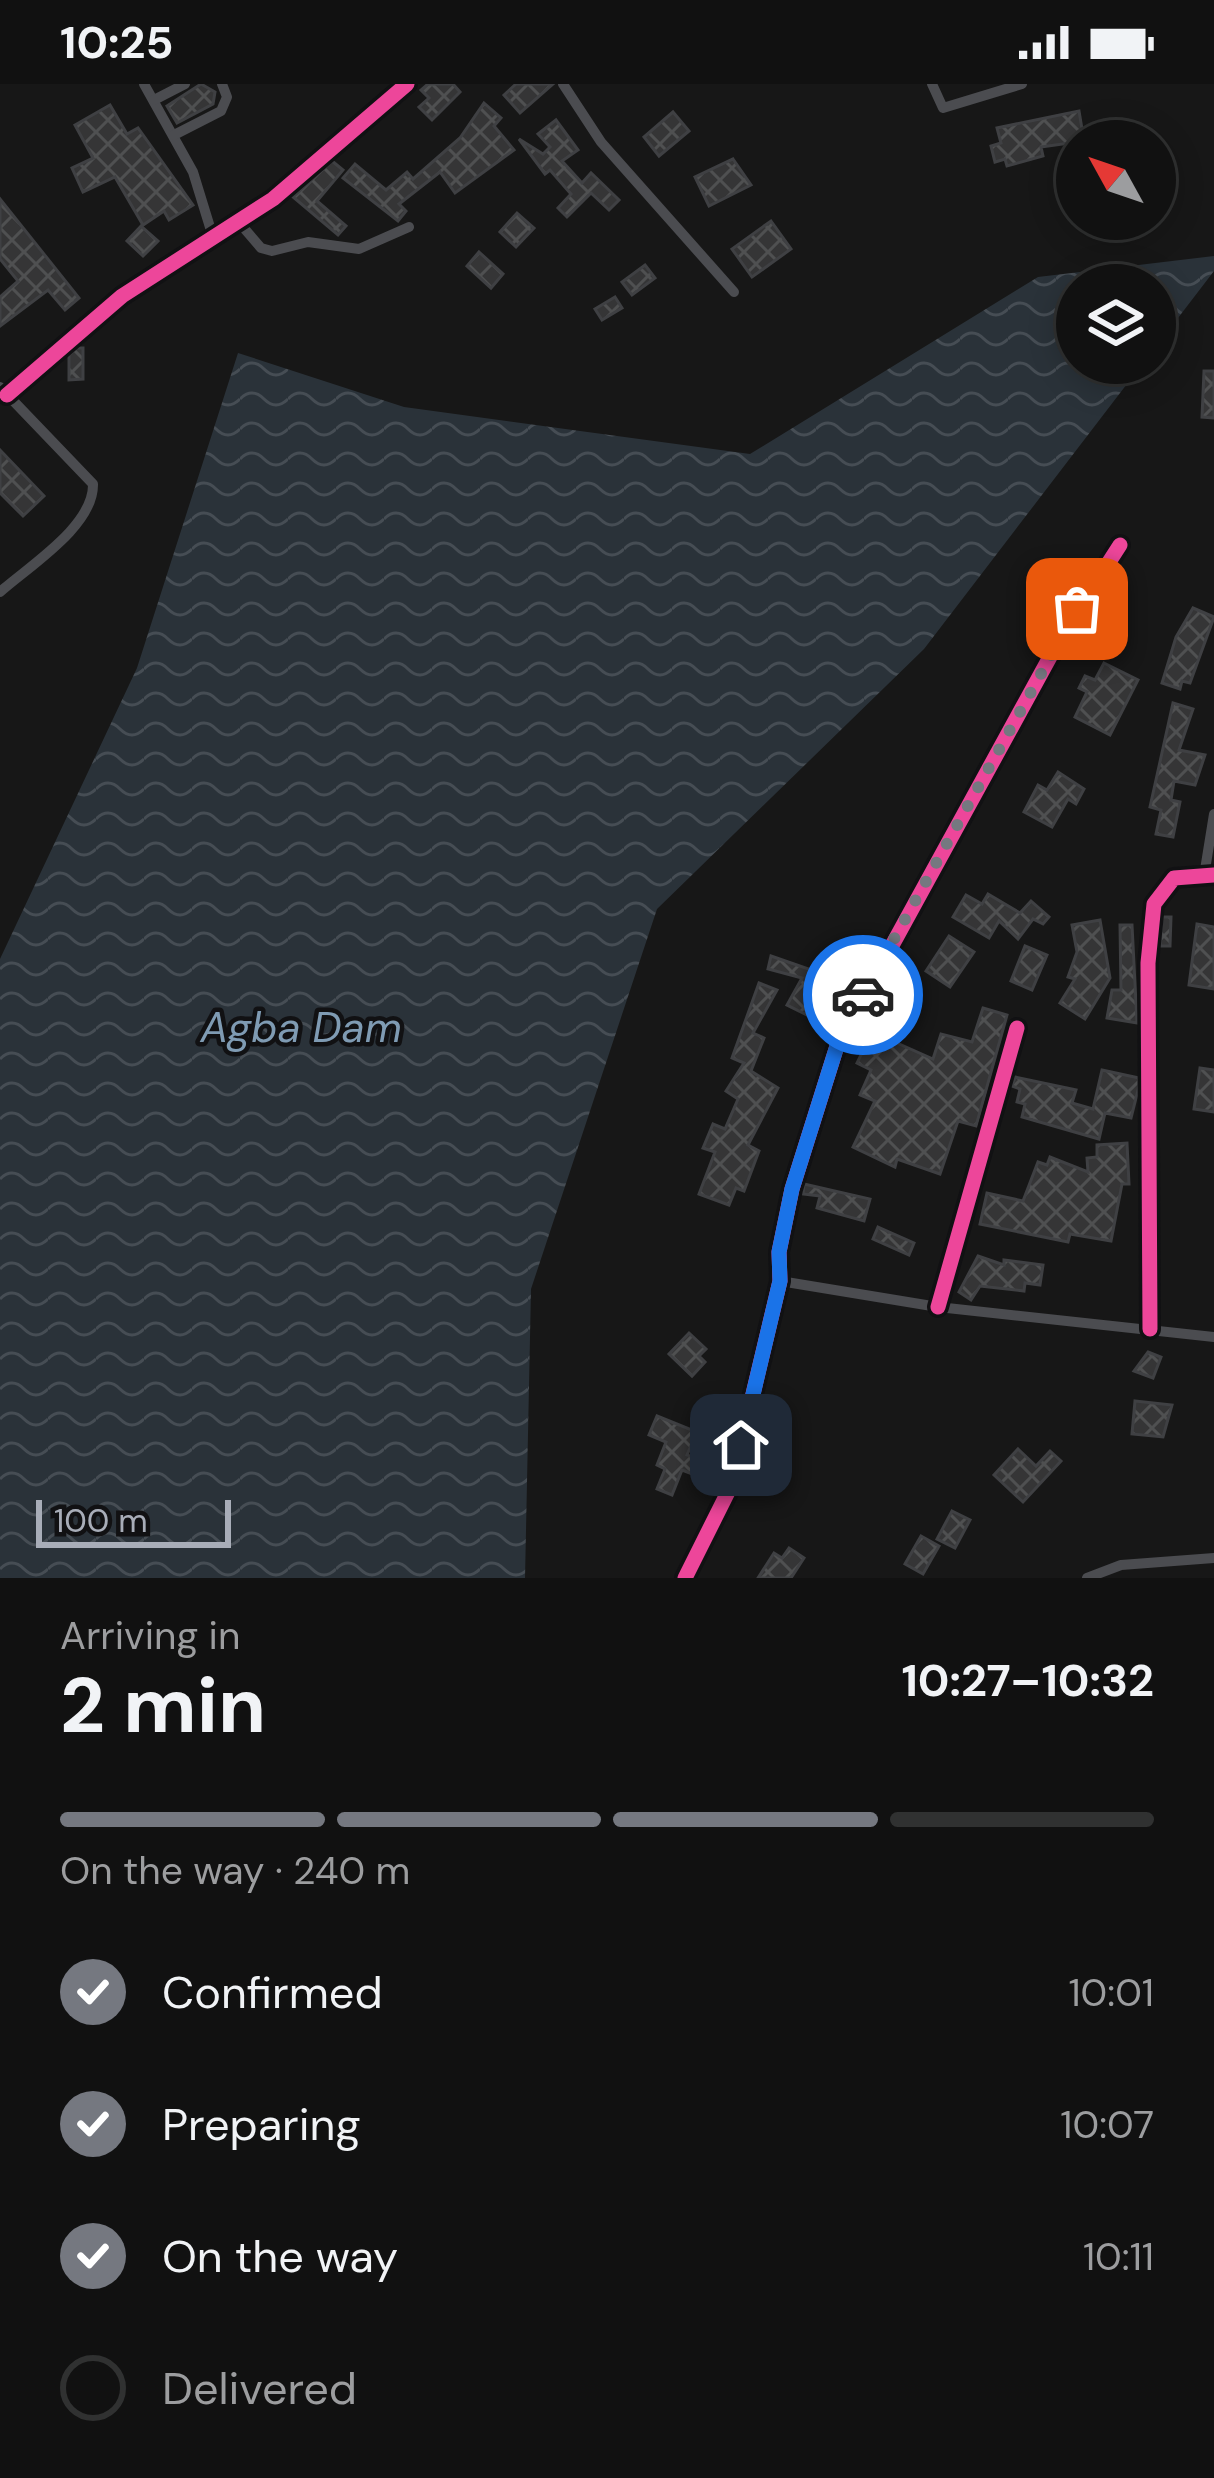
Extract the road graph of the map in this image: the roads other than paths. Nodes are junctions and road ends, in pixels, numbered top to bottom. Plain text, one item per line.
1 (144, 84) edge
2 (185, 84) edge
3 (221, 84) edge
4 (407, 84) edge
5 (563, 84) edge
6 (932, 84) edge
7 (1022, 84) edge
8 (154, 100) junction
9 (174, 135) junction
10 (237, 220) junction
11 (409, 227) dead end
12 (213, 237) junction
13 (734, 292) dead end
14 (3, 391) edge
15 (1120, 544) dead end
16 (0, 592) edge
17 (1214, 814) edge
18 (1209, 875) edge
19 (1017, 1028) dead end
20 (780, 1281) junction
21 (938, 1307) junction
22 (1150, 1329) junction
23 (1214, 1337) edge
24 (1214, 1558) edge
25 (685, 1578) edge
26 (1087, 1578) edge

1 - 8 street
2 - 8 street
3 - 9 street
4 - 10 street
5 - 13 street
6 - 7 street
8 - 9 street
9 - 12 street
10 - 11 street
10 - 12 street
12 - 14 street
14 - 16 street
15 - 20 street
17 - 18 street
18 - 22 street
19 - 21 street
20 - 21 street
20 - 25 street
21 - 22 street
22 - 23 street
24 - 26 street

